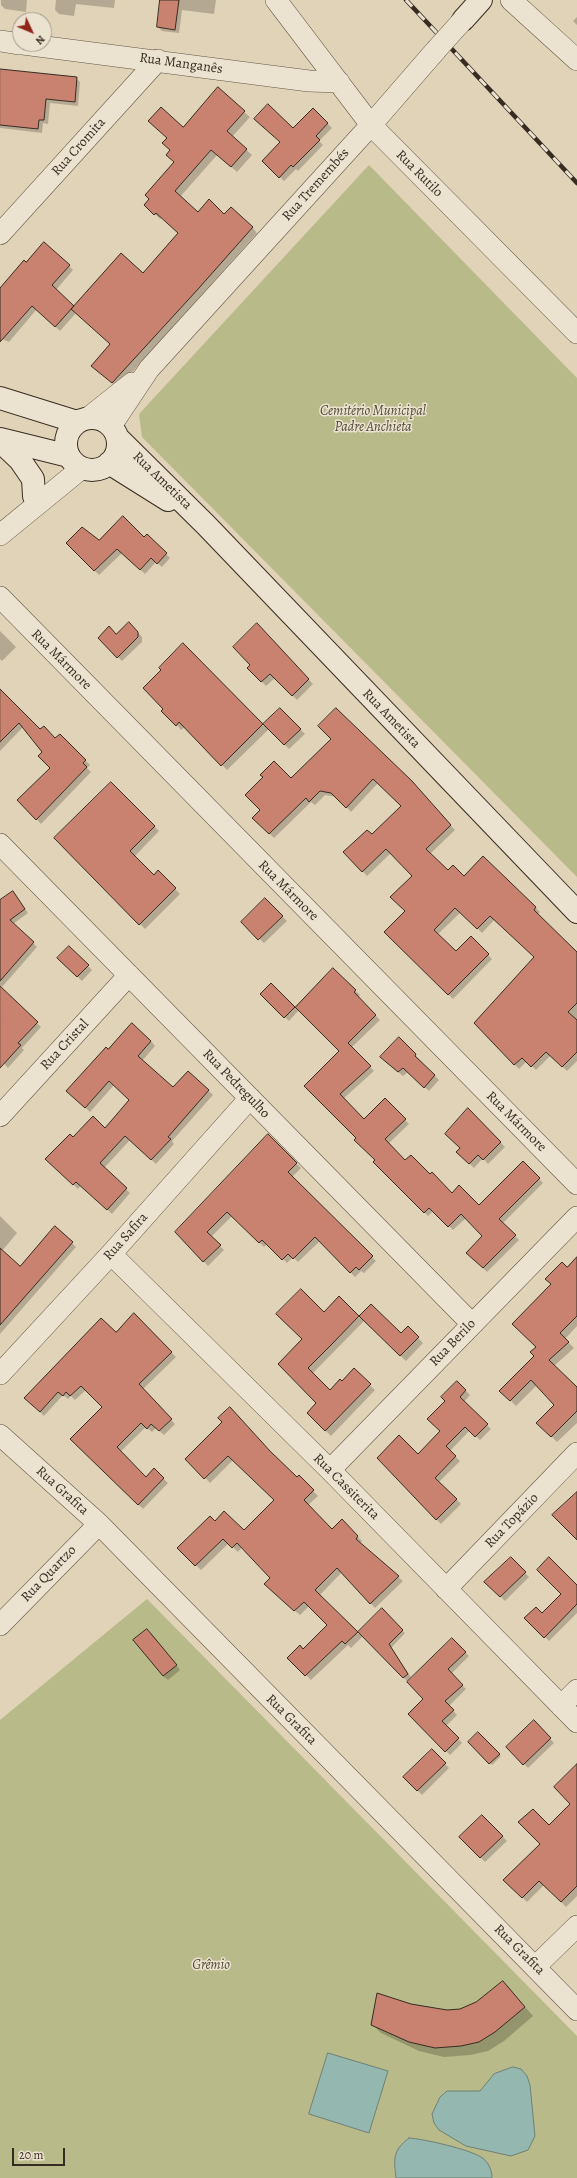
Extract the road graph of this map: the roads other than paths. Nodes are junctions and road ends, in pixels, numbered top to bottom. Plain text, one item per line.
1 (276, 0) edge
2 (481, 0) edge
3 (512, 0) edge
4 (463, 20) joint
5 (0, 41) edge
6 (12, 43) edge
7 (52, 48) edge
8 (158, 60) junction
9 (577, 60) edge
10 (339, 82) junction
11 (371, 125) junction
12 (8, 216) edge
13 (0, 234) edge
14 (577, 333) edge
15 (149, 369) junction
16 (0, 398) edge
17 (83, 420) junction
18 (114, 431) junction
19 (0, 440) edge
20 (74, 460) junction
21 (109, 463) junction
22 (34, 496) junction
23 (206, 525) junction
24 (0, 531) edge
25 (0, 535) edge
26 (0, 597) edge
27 (0, 844) edge
28 (577, 912) edge
29 (129, 975) junction
30 (250, 1098) junction
31 (0, 1116) edge
32 (577, 1184) edge
33 (577, 1217) edge
34 (111, 1254) junction
35 (472, 1324) junction
36 (0, 1374) edge
37 (0, 1435) edge
38 (577, 1453) edge
39 (330, 1470) junction
40 (98, 1524) junction
41 (446, 1589) junction
42 (0, 1625) edge
43 (577, 1690) edge
44 (561, 1706) junction
45 (577, 1722) edge
46 (577, 1926) edge
47 (535, 1967) junction
48 (577, 2010) edge

1 - 10 street, Rua Rutilo
2 - 4 street, Rua Tremembés
3 - 9 street
4 - 11 street, Rua Tremembés, bridge
5 - 6 street, Rua Manganês
7 - 8 street, Rua Manganês
8 - 10 street, Rua Manganês
8 - 12 street, Rua Cromita
10 - 11 street, Rua Rutilo
11 - 14 street, Rua Rutilo
11 - 15 street, Rua Tremembés
12 - 13 street, Rua Cromita
15 - 17 street, Rua Tremembés
15 - 18 street, Rua Tremembés
16 - 17 street
17 - 18 street
17 - 20 street
18 - 21 street
18 - 23 street, Rua Ametista
19 - 20 street
19 - 22 street
20 - 21 street
20 - 22 street
20 - 25 street
21 - 23 street, Rua Ametista
22 - 24 street
23 - 28 street, Rua Ametista
26 - 32 street, Rua Mármore
27 - 29 street, Rua Pedregulho
29 - 30 street, Rua Pedregulho
29 - 31 street, Rua Cristal
30 - 34 street, Rua Safira
30 - 35 street, Rua Pedregulho
33 - 35 street, Rua Berilo
34 - 36 street, Rua Safira
34 - 39 street, Rua Cassiterita
35 - 39 street, Rua Berilo
37 - 40 street, Rua Grafita
38 - 41 street, Rua Topázio
39 - 41 street, Rua Cassiterita
40 - 42 street, Rua Quartzo
40 - 47 street, Rua Grafita
41 - 44 street, Rua Cassiterita
43 - 44 street
44 - 45 street, Rua Cassiterita
46 - 47 street
47 - 48 street, Rua Grafita

